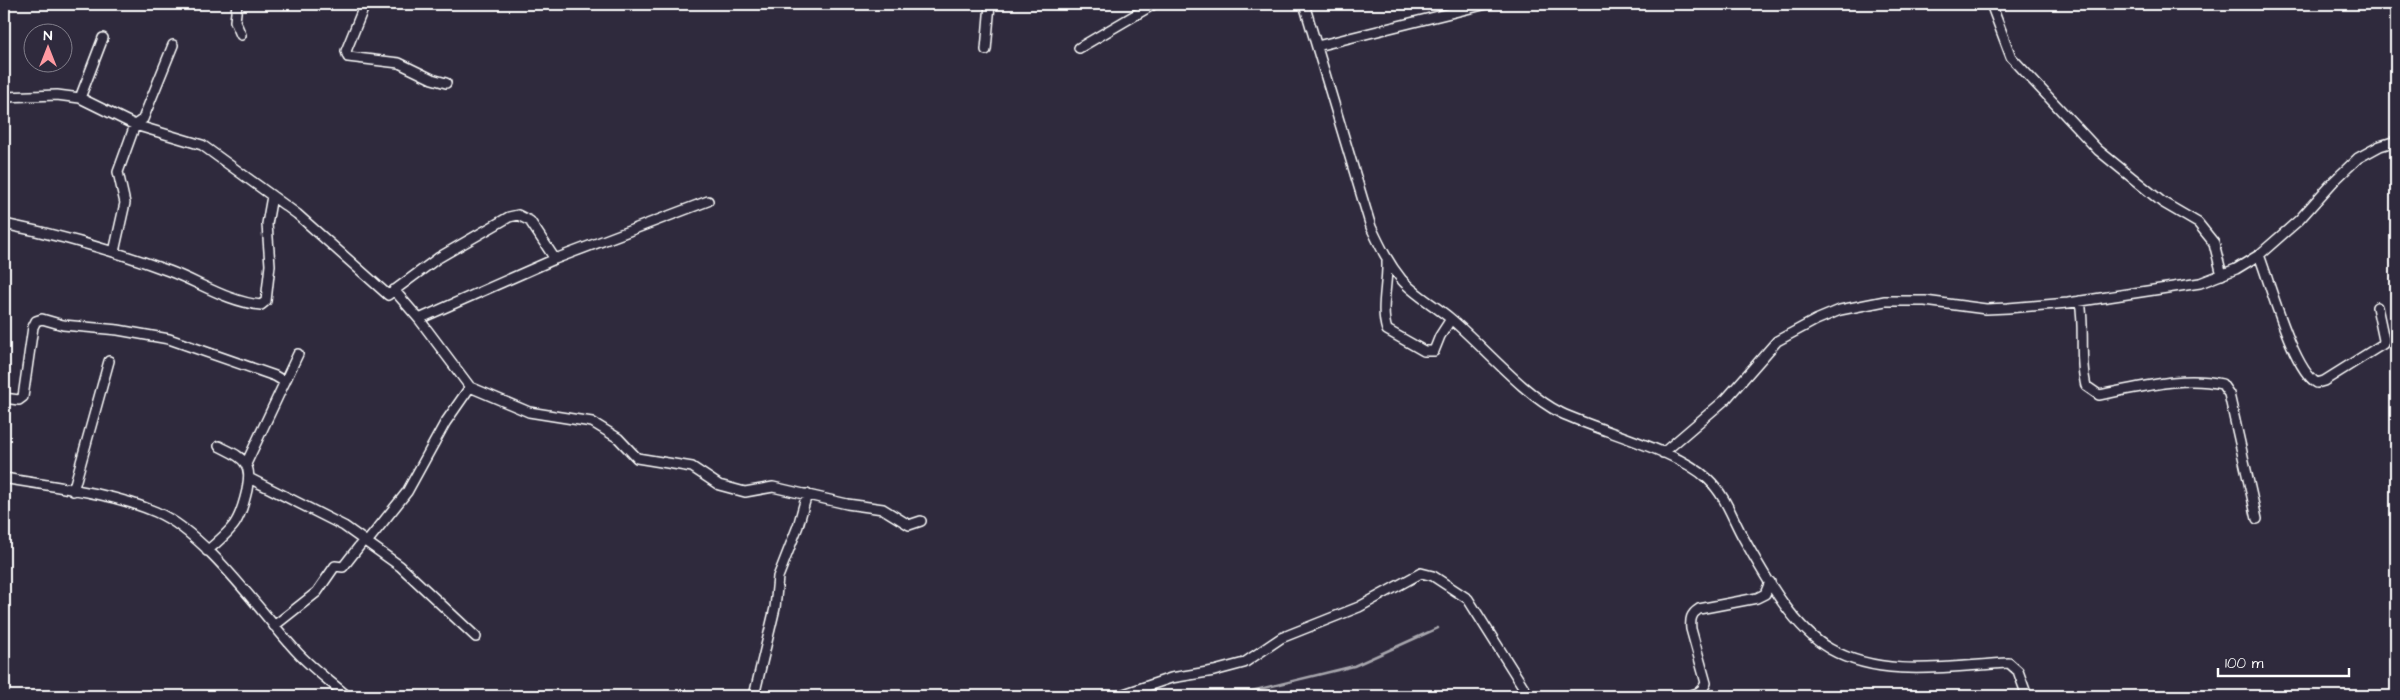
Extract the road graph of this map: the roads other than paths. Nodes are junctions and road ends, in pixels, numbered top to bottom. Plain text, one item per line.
1 (236, 4) edge
2 (365, 4) edge
3 (990, 4) edge
4 (1154, 4) edge
5 (1304, 4) edge
6 (1487, 4) edge
7 (1991, 4) edge
8 (241, 35) dead end
9 (103, 38) dead end
10 (174, 45) dead end
11 (1316, 46) junction
12 (1078, 48) dead end
13 (986, 50) dead end
14 (446, 83) dead end
15 (4, 97) edge
16 (80, 98) junction
17 (135, 125) junction
18 (2396, 142) edge
19 (272, 196) junction
20 (708, 201) dead end
21 (4, 224) edge
22 (114, 252) junction
23 (2259, 255) junction
24 (555, 258) junction
25 (1387, 261) junction
26 (2222, 275) junction
27 (394, 290) junction
28 (2080, 301) junction
29 (2377, 307) dead end
30 (419, 319) junction
31 (1451, 319) junction
32 (298, 354) dead end
33 (109, 361) dead end
34 (285, 382) junction
35 (470, 387) junction
36 (4, 398) edge
37 (219, 446) dead end
38 (1663, 453) junction
39 (246, 464) junction
40 (4, 478) edge
41 (249, 478) junction
42 (73, 491) junction
43 (807, 494) junction
44 (2257, 519) dead end
45 (921, 521) dead end
46 (365, 541) junction
47 (207, 551) junction
48 (1770, 582) junction
49 (274, 626) junction
50 (476, 636) dead end
51 (347, 696) edge
52 (754, 696) edge
53 (1118, 696) edge
54 (1529, 696) edge
55 (1688, 696) edge
56 (2027, 696) edge

1 - 8 street
2 - 14 street
3 - 13 street
4 - 12 street
5 - 11 street
6 - 11 street
7 - 26 street
9 - 16 street
10 - 17 street
11 - 25 street
15 - 16 street
16 - 17 street
17 - 19 street
17 - 22 street
18 - 23 street
19 - 22 street
19 - 27 street
20 - 24 street
21 - 22 street
23 - 26 street
23 - 29 street
24 - 27 street
24 - 30 street
25 - 31 street
25 - 31 street
26 - 28 street
27 - 30 street
28 - 38 street
28 - 44 street
30 - 35 street
31 - 38 street
32 - 34 street
33 - 42 street
34 - 36 street
34 - 39 street
35 - 43 street
35 - 46 street
37 - 39 street
38 - 48 street
39 - 41 street
40 - 42 street
41 - 46 street
41 - 47 street
42 - 47 street
43 - 45 street
43 - 52 street
46 - 49 street
46 - 50 street
47 - 49 street
48 - 55 street
48 - 56 street
49 - 51 street
53 - 54 street

